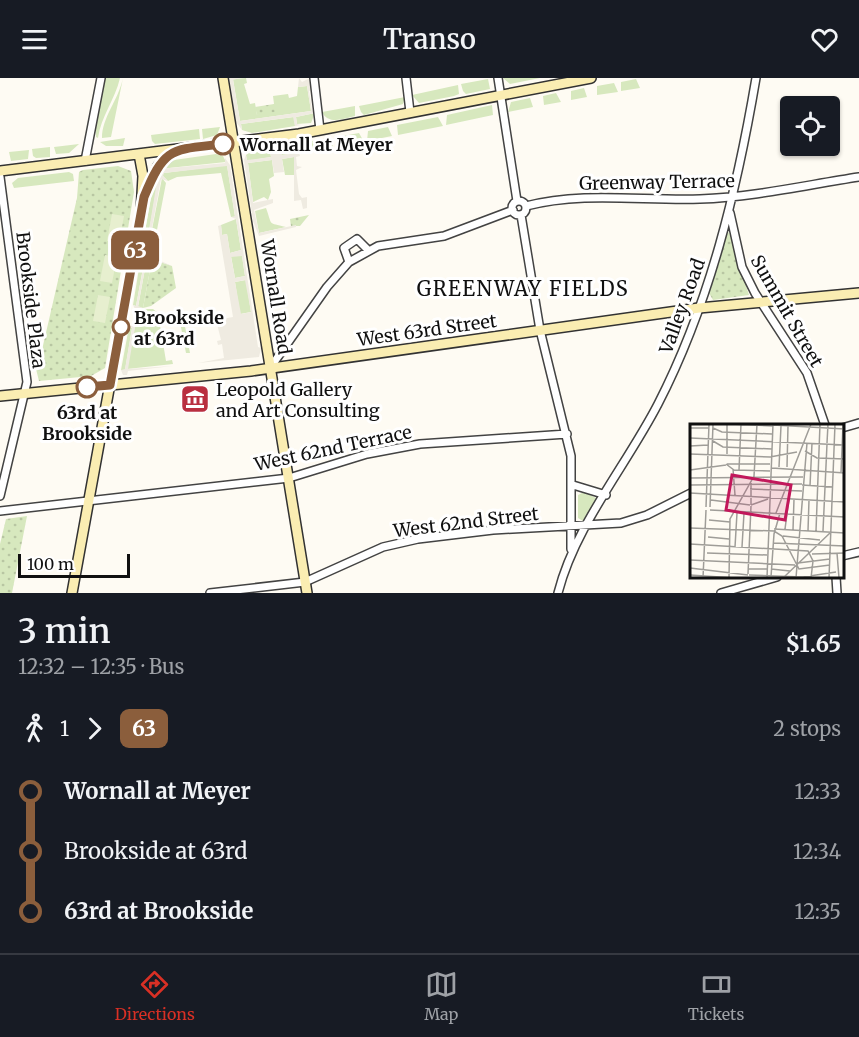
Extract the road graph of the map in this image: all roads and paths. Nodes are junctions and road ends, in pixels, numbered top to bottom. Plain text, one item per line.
1 (101, 78) edge
2 (223, 78) edge
3 (314, 78) edge
4 (406, 78) edge
5 (498, 78) edge
6 (591, 78) edge
7 (756, 78) edge
8 (500, 95) junction
9 (410, 112) junction
10 (320, 130) junction
11 (234, 143) junction
12 (176, 150) junction
13 (139, 154) junction
14 (85, 161) junction
15 (0, 171) edge
16 (0, 177) edge
17 (859, 177) edge
18 (144, 197) junction
19 (731, 197) junction
20 (517, 201) junction
21 (526, 206) junction
22 (513, 210) junction
23 (730, 211) junction
24 (520, 215) junction
25 (368, 250) junction
26 (349, 262) junction
27 (859, 293) edge
28 (761, 301) junction
29 (699, 308) junction
30 (540, 330) junction
31 (270, 368) junction
32 (110, 385) junction
33 (23, 394) junction
34 (0, 396) edge
35 (859, 423) edge
36 (825, 424) edge
37 (844, 428) edge
38 (567, 434) junction
39 (289, 477) junction
40 (573, 486) junction
41 (690, 493) edge
42 (606, 495) junction
43 (0, 496) edge
44 (90, 501) junction
45 (0, 511) edge
46 (588, 525) junction
47 (573, 526) junction
48 (571, 551) junction
49 (859, 552) edge
50 (844, 556) edge
51 (770, 578) edge
52 (836, 578) edge
53 (305, 582) junction
54 (72, 593) edge
55 (210, 593) edge
56 (307, 593) edge
57 (558, 593) edge
58 (721, 593) edge
59 (837, 593) edge

1 - 14 street
2 - 11 main road, Wornall Road
3 - 10 street
4 - 9 street
5 - 8 street
6 - 8 main road
7 - 19 street, Valley Road
8 - 9 main road
8 - 20 street
9 - 10 main road
10 - 11 main road
11 - 12 main road
11 - 31 main road, Wornall Road
12 - 13 main road
12 - 18 main road
13 - 14 main road
13 - 18 main road
14 - 15 main road
16 - 33 street, Brookside Plaza
17 - 19 street, Greenway Terrace
18 - 32 main road
19 - 21 street, Greenway Terrace
19 - 23 street, Valley Road
20 - 21 street
20 - 22 street
21 - 24 street
22 - 24 street
22 - 25 street
23 - 28 street, Summit Street
23 - 29 street, Valley Road
24 - 30 street
25 - 26 street
25 - 26 street
26 - 31 street
27 - 28 main road, West 63rd Street
28 - 29 main road, West 63rd Street
28 - 36 street, Summit Street
29 - 30 main road, West 63rd Street
29 - 42 street, Valley Road
30 - 31 main road, West 63rd Street
30 - 38 street
31 - 32 main road, West 63rd Street
31 - 39 main road, Wornall Road
32 - 33 main road, West 63rd Street
32 - 44 main road
33 - 34 main road, West 63rd Street
33 - 43 street, Brookside Plaza
35 - 37 street
38 - 39 street, West 62nd Terrace
38 - 40 street
39 - 44 street, West 62nd Terrace
39 - 53 main road, Wornall Road
40 - 42 street
40 - 47 street
41 - 46 street, West 62nd Street
42 - 46 street, Valley Road
44 - 45 street, West 62nd Terrace
44 - 54 main road
46 - 47 street, West 62nd Street
46 - 48 street, Valley Road
47 - 48 street
47 - 53 street, West 62nd Street
48 - 57 street
49 - 50 street
51 - 58 street
52 - 59 street
53 - 55 street, West 62nd Street
53 - 56 main road, Wornall Road

